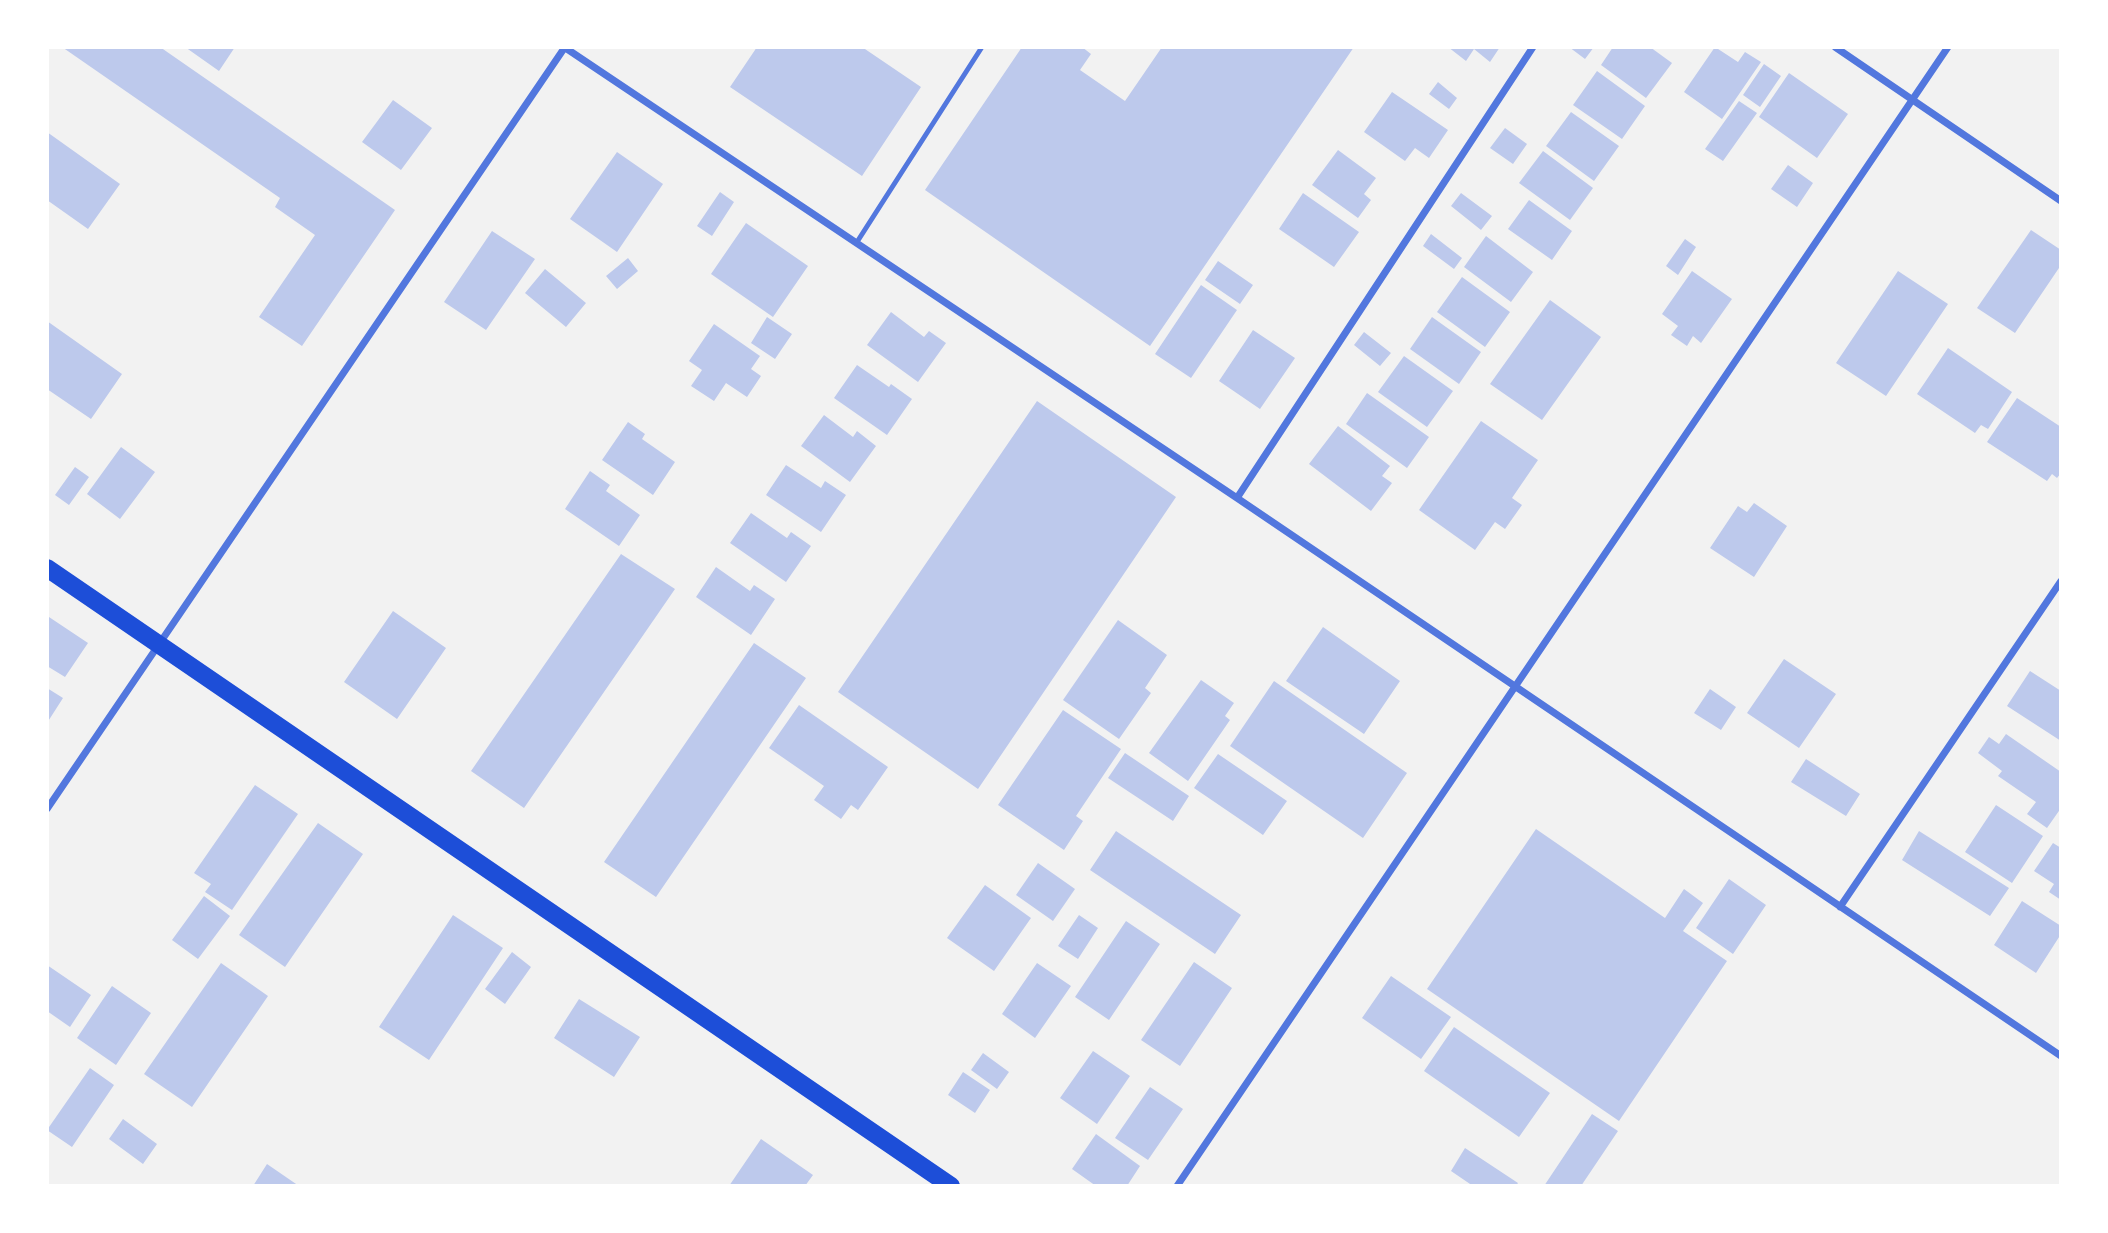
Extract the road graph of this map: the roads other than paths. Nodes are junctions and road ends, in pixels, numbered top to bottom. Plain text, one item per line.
1 (564, 47) edge
2 (982, 47) edge
3 (1533, 47) edge
4 (1835, 47) edge
5 (1948, 47) edge
6 (1913, 100) junction
7 (2061, 201) edge
8 (857, 242) junction
9 (1237, 498) junction
10 (47, 568) edge
11 (2061, 581) edge
12 (160, 645) junction
13 (1514, 688) junction
14 (47, 809) edge
15 (1840, 907) junction
16 (2061, 1056) edge
17 (951, 1186) edge
18 (1177, 1186) edge

1 - 8 street
1 - 12 street
2 - 8 lane
3 - 9 street
4 - 6 street
5 - 6 street
6 - 7 street
6 - 13 street
8 - 9 street
9 - 13 street
10 - 12 main road
11 - 15 street
12 - 14 street
12 - 17 main road
13 - 15 street
13 - 18 street
15 - 16 street

